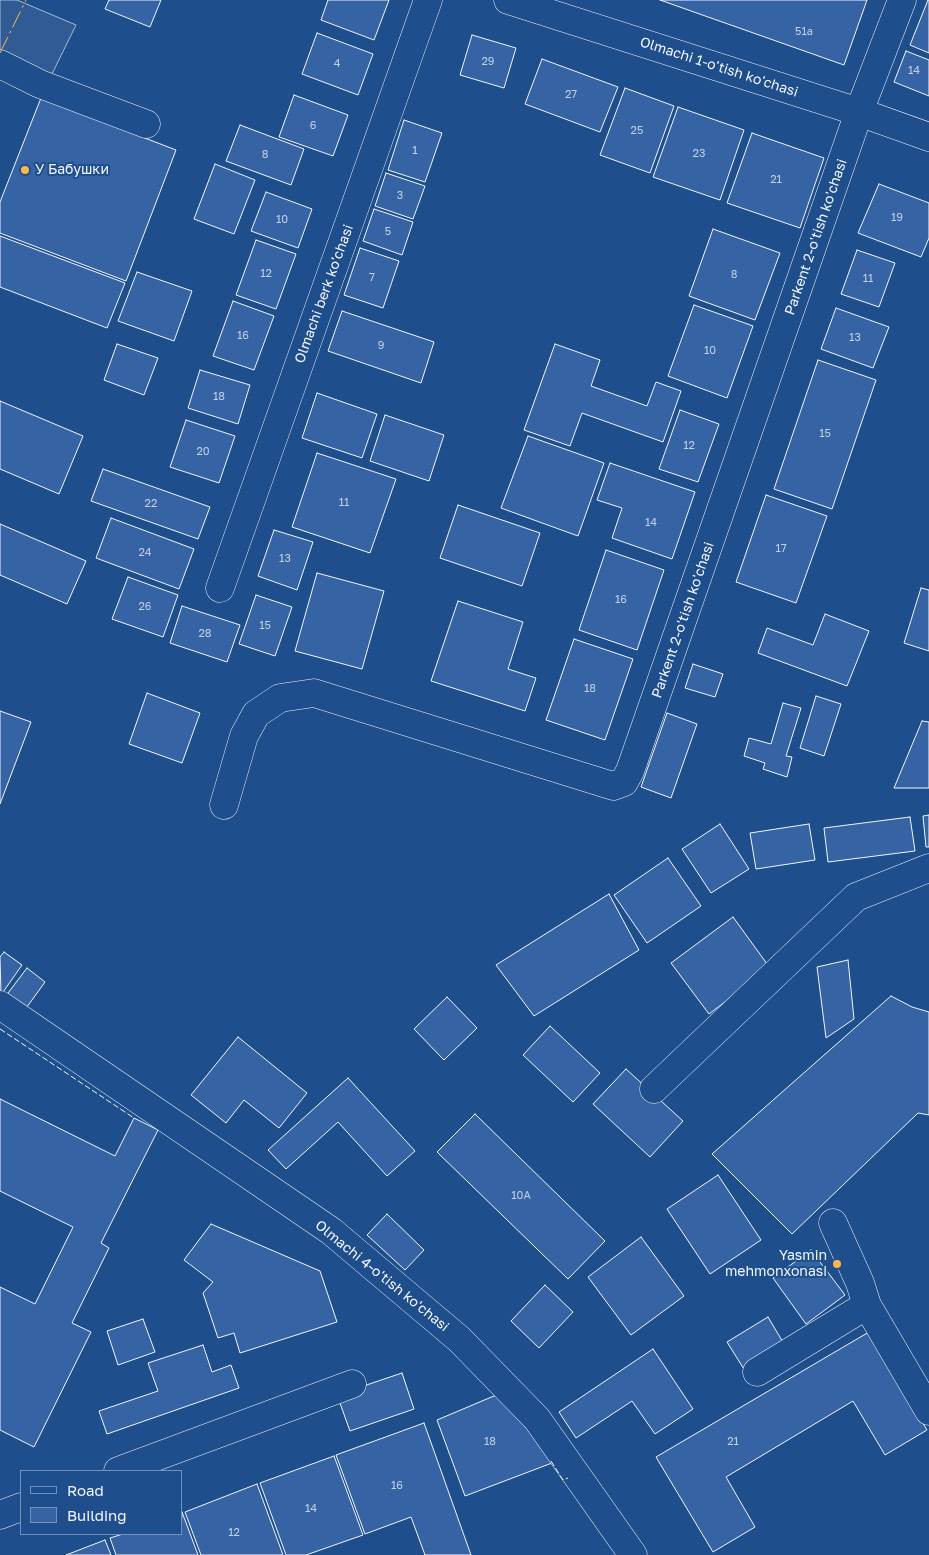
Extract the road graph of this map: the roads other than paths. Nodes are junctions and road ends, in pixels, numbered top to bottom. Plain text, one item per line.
1 (428, 0) edge
2 (508, 0) edge
3 (902, 0) edge
4 (0, 64) edge
5 (859, 112) junction
6 (146, 124) dead end
7 (929, 138) edge
8 (220, 588) dead end
9 (224, 805) dead end
10 (929, 868) edge
11 (0, 1005) edge
12 (654, 1089) dead end
13 (833, 1223) dead end
14 (867, 1305) junction
15 (757, 1372) dead end
16 (352, 1384) dead end
17 (929, 1410) edge
18 (121, 1470) edge
19 (20, 1507) edge
20 (0, 1515) edge
21 (633, 1555) edge

1 - 8 street, Olmachi berk ko'chasi
2 - 5 street, Olmachi 1-o'tish ko'chasi
3 - 5 street, Parkent 2-o'tish ko'chasi
4 - 6 street
5 - 7 street, Olmachi 1-o'tish ko'chasi
5 - 9 street, Parkent 2-o'tish ko'chasi
10 - 12 street
11 - 21 street, Olmachi 4-o'tish ko'chasi
13 - 14 street
14 - 15 street
14 - 17 street
16 - 18 street
19 - 20 street

